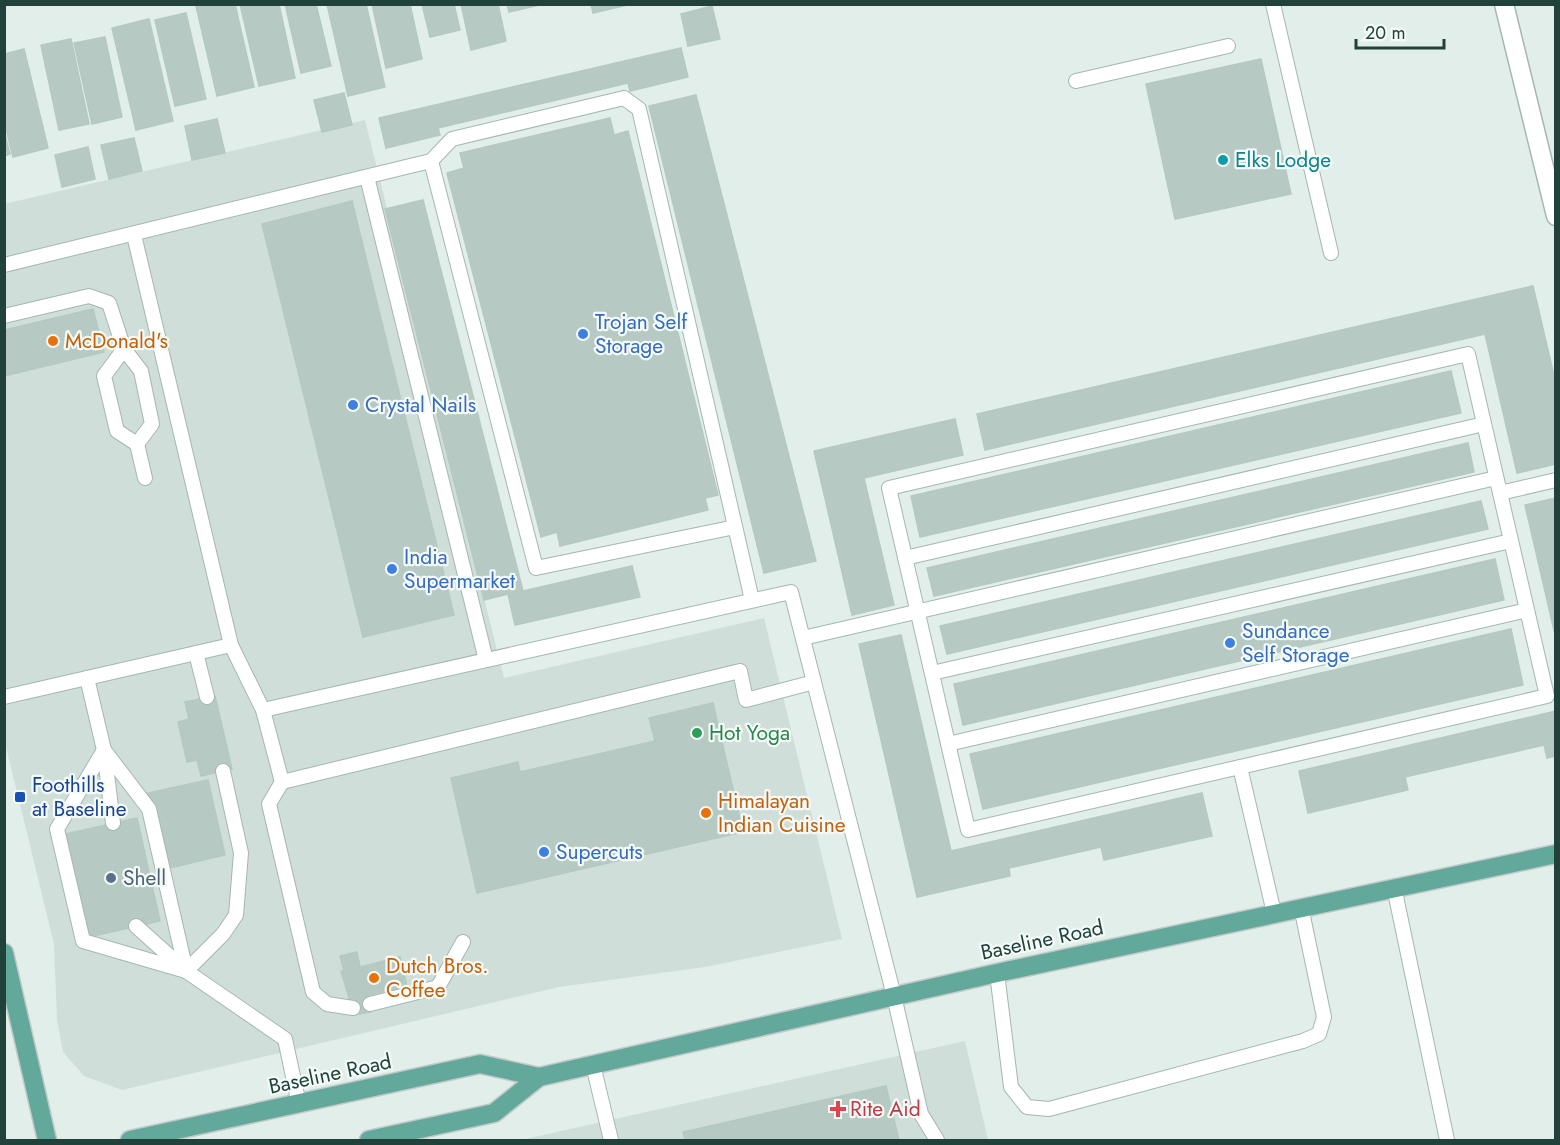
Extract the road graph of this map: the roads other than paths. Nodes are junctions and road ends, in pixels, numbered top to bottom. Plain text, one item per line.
1 (1273, 4) edge
2 (1504, 4) edge
3 (1228, 46) dead end
4 (1076, 81) dead end
5 (431, 161) junction
6 (367, 177) junction
7 (1556, 216) edge
8 (134, 235) junction
9 (1330, 253) dead end
10 (4, 265) edge
11 (4, 316) edge
12 (124, 349) junction
13 (1484, 424) junction
14 (137, 444) junction
15 (145, 478) dead end
16 (1496, 478) junction
17 (1556, 480) edge
18 (1500, 493) junction
19 (735, 527) junction
20 (1511, 541) junction
21 (905, 558) junction
22 (752, 600) junction
23 (1527, 610) junction
24 (917, 612) junction
25 (803, 638) junction
26 (231, 645) junction
27 (196, 653) junction
28 (486, 660) junction
29 (932, 673) junction
30 (87, 678) junction
31 (814, 682) junction
32 (4, 697) edge
33 (207, 697) dead end
34 (263, 710) junction
35 (948, 744) junction
36 (104, 750) junction
37 (1240, 767) junction
38 (223, 771) dead end
39 (282, 782) junction
40 (112, 823) dead end
41 (1556, 854) edge
42 (1394, 887) junction
43 (1301, 907) junction
44 (1274, 913) junction
45 (136, 926) dead end
46 (463, 942) dead end
47 (4, 953) edge
48 (186, 971) junction
49 (997, 973) junction
50 (894, 996) junction
51 (370, 1004) dead end
52 (353, 1008) dead end
53 (593, 1065) junction
54 (539, 1077) junction
55 (298, 1104) junction
56 (47, 1140) edge
57 (130, 1140) edge
58 (369, 1140) edge
59 (611, 1140) edge
60 (937, 1140) edge
61 (1447, 1140) edge

1 - 9 lane
2 - 7 street
3 - 4 lane
5 - 6 lane
5 - 19 lane
5 - 19 lane
6 - 8 lane
6 - 28 lane
8 - 10 lane
8 - 26 lane
11 - 12 lane
12 - 14 lane
12 - 14 lane
13 - 16 lane
13 - 21 lane
13 - 21 lane
14 - 15 lane
16 - 18 lane
16 - 24 lane
17 - 18 lane
18 - 20 lane
19 - 22 lane
20 - 23 lane
20 - 29 lane
21 - 24 lane
22 - 25 lane
22 - 28 lane
23 - 35 lane
23 - 37 lane
24 - 25 lane
24 - 29 lane
25 - 31 lane
26 - 27 lane
26 - 34 lane
27 - 30 lane
27 - 33 lane
28 - 34 lane
29 - 35 lane
30 - 32 lane
30 - 36 lane
31 - 39 lane
31 - 50 lane
34 - 39 lane
35 - 37 lane
36 - 40 lane
36 - 48 lane
36 - 48 lane
37 - 44 lane
38 - 48 lane
39 - 52 lane
41 - 42 main road, Baseline Road
42 - 43 main road, Baseline Road
42 - 61 lane
43 - 44 main road, Baseline Road
43 - 49 lane
44 - 49 main road, Baseline Road
45 - 48 lane
46 - 51 lane
47 - 56 main road
48 - 55 lane
49 - 50 main road, Baseline Road
50 - 53 main road, Baseline Road
50 - 60 lane
53 - 54 main road, Baseline Road
53 - 59 lane
54 - 55 main road, Baseline Road
54 - 58 main road, Baseline Road
55 - 57 main road, Baseline Road

